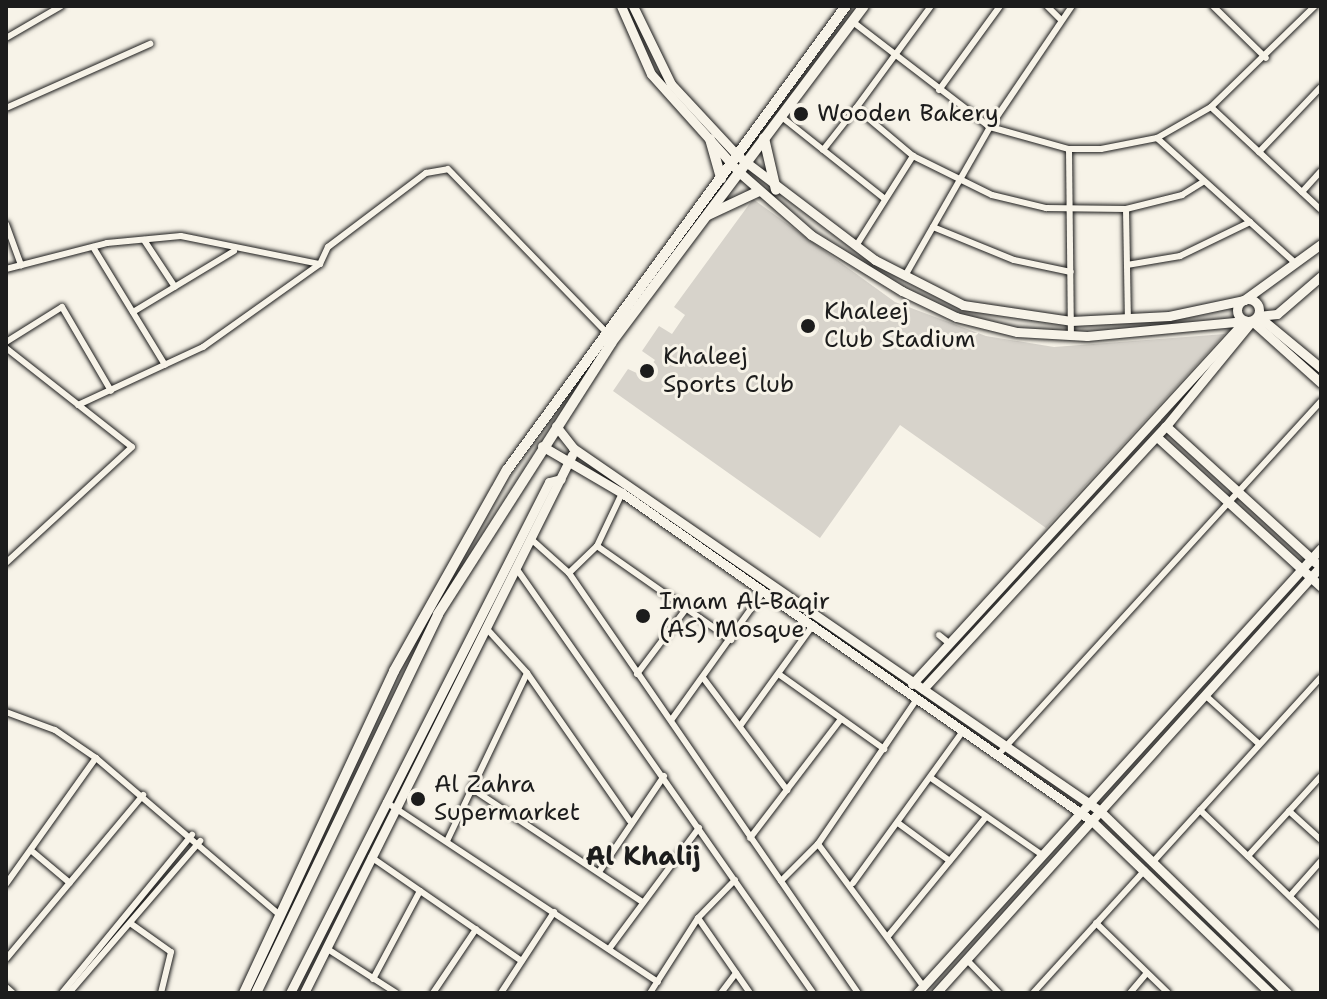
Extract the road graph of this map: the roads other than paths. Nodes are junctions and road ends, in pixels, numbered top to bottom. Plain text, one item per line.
1 (61, 6) edge
2 (621, 6) edge
3 (633, 6) edge
4 (846, 6) edge
5 (864, 6) edge
6 (931, 6) edge
7 (1000, 6) edge
8 (1047, 6) edge
9 (1072, 6) edge
10 (1213, 6) edge
11 (1303, 6) edge
12 (1315, 6) edge
13 (1309, 12) junction
14 (1060, 19) junction
15 (853, 22) junction
16 (6, 38) edge
17 (150, 44) dead end
18 (894, 55) junction
19 (1266, 58) junction
20 (1321, 87) edge
21 (939, 90) junction
22 (1211, 107) junction
23 (6, 108) edge
24 (856, 108) junction
25 (783, 118) junction
26 (990, 127) junction
27 (764, 138) junction
28 (1157, 138) junction
29 (710, 139) junction
30 (1069, 149) junction
31 (823, 150) junction
32 (1259, 152) junction
33 (913, 156) junction
34 (739, 163) junction
35 (1321, 171) edge
36 (721, 178) junction
37 (958, 181) junction
38 (1204, 181) junction
39 (776, 190) junction
40 (759, 191) junction
41 (1302, 192) junction
42 (885, 199) junction
43 (1070, 208) junction
44 (1126, 209) junction
45 (1321, 210) edge
46 (703, 218) junction
47 (1250, 222) junction
48 (6, 224) edge
49 (933, 227) junction
50 (144, 240) junction
51 (1321, 244) edge
52 (856, 246) junction
53 (93, 247) junction
54 (234, 251) junction
55 (1293, 261) junction
56 (320, 264) junction
57 (21, 265) junction
58 (1127, 265) junction
59 (6, 269) edge
60 (1071, 272) junction
61 (905, 276) junction
62 (1320, 280) edge
63 (175, 287) junction
64 (1244, 300) junction
65 (133, 312) junction
66 (1252, 319) junction
67 (1128, 320) junction
68 (1071, 321) junction
69 (608, 334) junction
70 (1071, 335) junction
71 (6, 342) edge
72 (6, 348) edge
73 (165, 365) junction
74 (1321, 368) edge
75 (1321, 383) edge
76 (111, 391) junction
77 (1321, 401) edge
78 (78, 405) junction
79 (556, 426) junction
80 (1166, 426) junction
81 (1157, 437) junction
82 (542, 446) junction
83 (573, 448) junction
84 (571, 460) junction
85 (561, 479) junction
86 (1238, 492) junction
87 (622, 493) junction
88 (1228, 502) junction
89 (531, 539) junction
90 (597, 546) junction
91 (1321, 548) edge
92 (1311, 559) junction
93 (6, 563) edge
94 (1321, 567) edge
95 (516, 568) junction
96 (1302, 569) junction
97 (569, 573) junction
98 (1311, 578) junction
99 (770, 582) junction
100 (1321, 587) edge
101 (763, 592) junction
102 (686, 609) junction
103 (813, 625) junction
104 (487, 629) junction
105 (939, 635) dead end
106 (731, 640) junction
107 (949, 643) junction
108 (527, 673) junction
109 (637, 674) junction
110 (780, 675) junction
111 (1321, 678) edge
112 (704, 679) junction
113 (914, 680) junction
114 (925, 687) junction
115 (906, 691) junction
116 (1205, 695) junction
117 (917, 699) junction
118 (6, 712) edge
119 (672, 719) junction
120 (841, 719) junction
121 (740, 726) junction
122 (963, 731) junction
123 (1259, 744) junction
124 (1008, 746) junction
125 (884, 749) junction
126 (996, 755) junction
127 (96, 758) junction
128 (664, 776) junction
129 (1321, 776) edge
130 (931, 778) junction
131 (471, 788) junction
132 (787, 790) junction
133 (143, 795) junction
134 (386, 802) junction
135 (1089, 803) junction
136 (396, 807) junction
137 (1200, 810) junction
138 (1100, 811) junction
139 (1289, 811) junction
140 (1079, 814) junction
141 (986, 817) junction
142 (630, 821) junction
143 (1092, 821) junction
144 (898, 823) junction
145 (699, 828) junction
146 (192, 835) junction
147 (750, 838) junction
148 (1321, 840) edge
149 (200, 841) junction
150 (447, 841) junction
151 (818, 844) junction
152 (33, 852) junction
153 (1042, 855) junction
154 (1248, 856) junction
155 (371, 857) junction
156 (950, 861) junction
157 (1321, 861) edge
158 (1148, 866) junction
159 (599, 872) junction
160 (735, 880) junction
161 (781, 881) junction
162 (70, 883) junction
163 (853, 883) junction
164 (6, 884) edge
165 (420, 891) junction
166 (1290, 896) junction
167 (641, 901) junction
168 (554, 912) junction
169 (280, 915) junction
170 (698, 918) junction
171 (130, 923) junction
172 (1096, 923) junction
173 (1321, 927) edge
174 (476, 929) junction
175 (889, 935) junction
176 (326, 948) junction
177 (609, 949) junction
178 (6, 959) edge
179 (967, 960) junction
180 (522, 961) junction
181 (736, 973) junction
182 (1147, 973) junction
183 (373, 979) junction
184 (658, 982) junction
185 (6, 987) edge
186 (920, 990) edge
187 (13, 993) edge
188 (62, 993) edge
189 (69, 993) edge
190 (161, 993) edge
191 (244, 993) edge
192 (256, 993) edge
193 (290, 993) edge
194 (304, 993) edge
195 (396, 993) edge
196 (433, 993) edge
197 (501, 993) edge
198 (650, 993) edge
199 (721, 993) edge
200 (750, 993) edge
201 (813, 993) edge
202 (858, 993) edge
203 (936, 993) edge
204 (999, 993) edge
205 (1033, 993) edge
206 (1130, 993) edge
207 (1168, 993) edge
208 (1270, 993) edge
209 (1287, 993) edge

1 - 16 street
2 - 29 street
3 - 34 street
4 - 34 main road
5 - 15 main road
6 - 18 street
7 - 21 street
8 - 14 street
9 - 14 street
10 - 19 street
11 - 13 street
12 - 13 street
13 - 19 street
14 - 26 street
15 - 18 street
15 - 25 main road
17 - 23 street
18 - 21 street
18 - 24 street
19 - 22 street
20 - 32 street
21 - 26 street
22 - 28 street
22 - 32 street
24 - 31 street
24 - 33 street
25 - 27 main road
25 - 31 street
26 - 30 street
26 - 37 street
27 - 34 main road
27 - 39 main road
28 - 30 street
28 - 38 street
29 - 34 street
29 - 36 main road
30 - 43 street
31 - 42 street
32 - 41 street
33 - 37 street
33 - 42 street
34 - 36 main road
34 - 39 street
34 - 40 street
34 - 46 main road
35 - 41 street
36 - 69 main road
37 - 43 street
37 - 49 street
38 - 44 street
38 - 47 street
39 - 52 street
40 - 46 main road
40 - 70 street
41 - 45 street
42 - 52 street
43 - 44 street
43 - 60 street
44 - 58 street
46 - 79 main road
47 - 55 street
47 - 58 street
48 - 57 street
49 - 60 street
49 - 61 street
50 - 53 street
50 - 54 street
50 - 63 street
51 - 55 street
52 - 61 street
53 - 57 street
53 - 65 street
54 - 56 street
54 - 63 street
55 - 64 street
56 - 69 street
56 - 73 street
57 - 59 street
58 - 67 street
60 - 68 street
61 - 68 street
62 - 66 street
63 - 65 street
64 - 66 street
64 - 66 street
64 - 67 street
65 - 73 street
66 - 70 street
66 - 74 street
66 - 75 street
66 - 80 street
66 - 107 street
67 - 68 street
68 - 70 street
69 - 169 main road
71 - 76 street
72 - 78 street
73 - 76 street
76 - 78 street
77 - 86 street
78 - 93 street
79 - 82 main road
79 - 83 street
80 - 81 street
80 - 86 street
81 - 88 street
81 - 114 street
82 - 84 street
82 - 192 main road
83 - 84 street
83 - 99 street
84 - 85 street
84 - 87 street
85 - 89 street
85 - 134 street
86 - 88 street
86 - 92 street
87 - 90 street
87 - 101 street
88 - 96 street
88 - 124 street
89 - 95 street
89 - 97 street
90 - 97 street
90 - 102 street
91 - 92 street
92 - 94 street
92 - 96 street
94 - 98 street
95 - 104 street
95 - 128 street
96 - 98 street
96 - 135 street
97 - 109 street
98 - 100 street
98 - 116 street
99 - 101 street
99 - 113 street
101 - 103 street
101 - 106 street
102 - 106 street
102 - 109 street
103 - 110 street
103 - 115 street
104 - 108 street
104 - 136 street
105 - 107 street
106 - 112 street
107 - 113 street
108 - 131 street
108 - 142 street
109 - 119 street
110 - 120 street
110 - 121 street
111 - 123 street
112 - 119 street
112 - 121 street
113 - 114 street
113 - 115 street
114 - 117 street
114 - 124 street
115 - 117 street
116 - 123 street
116 - 138 street
117 - 122 street
117 - 125 street
118 - 127 street
119 - 147 street
120 - 125 street
120 - 132 street
121 - 132 street
122 - 126 street
122 - 130 street
123 - 137 street
124 - 126 street
124 - 135 street
125 - 151 street
126 - 140 street
127 - 133 street
127 - 152 street
128 - 142 street
128 - 145 street
129 - 139 street
130 - 141 street
130 - 144 street
131 - 150 street
131 - 159 street
132 - 147 street
133 - 146 street
133 - 162 street
134 - 136 street
134 - 193 street
135 - 138 street
135 - 140 street
136 - 150 street
136 - 155 street
137 - 154 street
137 - 158 street
138 - 143 street
138 - 158 street
139 - 148 street
139 - 154 street
140 - 143 street
140 - 153 street
141 - 153 street
141 - 156 street
142 - 159 street
143 - 158 street
143 - 179 street
144 - 156 street
144 - 163 street
145 - 160 street
145 - 167 street
146 - 149 street
146 - 188 street
147 - 161 street
149 - 169 street
149 - 171 street
150 - 168 street
151 - 161 street
151 - 163 street
152 - 162 street
152 - 164 street
153 - 186 street
154 - 166 street
155 - 165 street
155 - 176 street
156 - 175 street
157 - 166 street
158 - 172 street
158 - 208 street
158 - 209 street
159 - 167 street
160 - 170 street
160 - 201 street
161 - 202 street
162 - 178 street
163 - 175 street
165 - 174 street
165 - 183 street
166 - 173 street
167 - 177 street
168 - 177 street
168 - 180 street
169 - 191 main road
170 - 181 street
170 - 184 street
171 - 189 street
171 - 190 street
172 - 182 street
172 - 205 street
174 - 180 street
174 - 196 street
175 - 186 street
176 - 183 street
176 - 194 street
177 - 184 street
179 - 203 street
179 - 204 street
180 - 197 street
181 - 199 street
181 - 200 street
182 - 206 street
182 - 207 street
183 - 195 street
184 - 198 street
185 - 187 street

